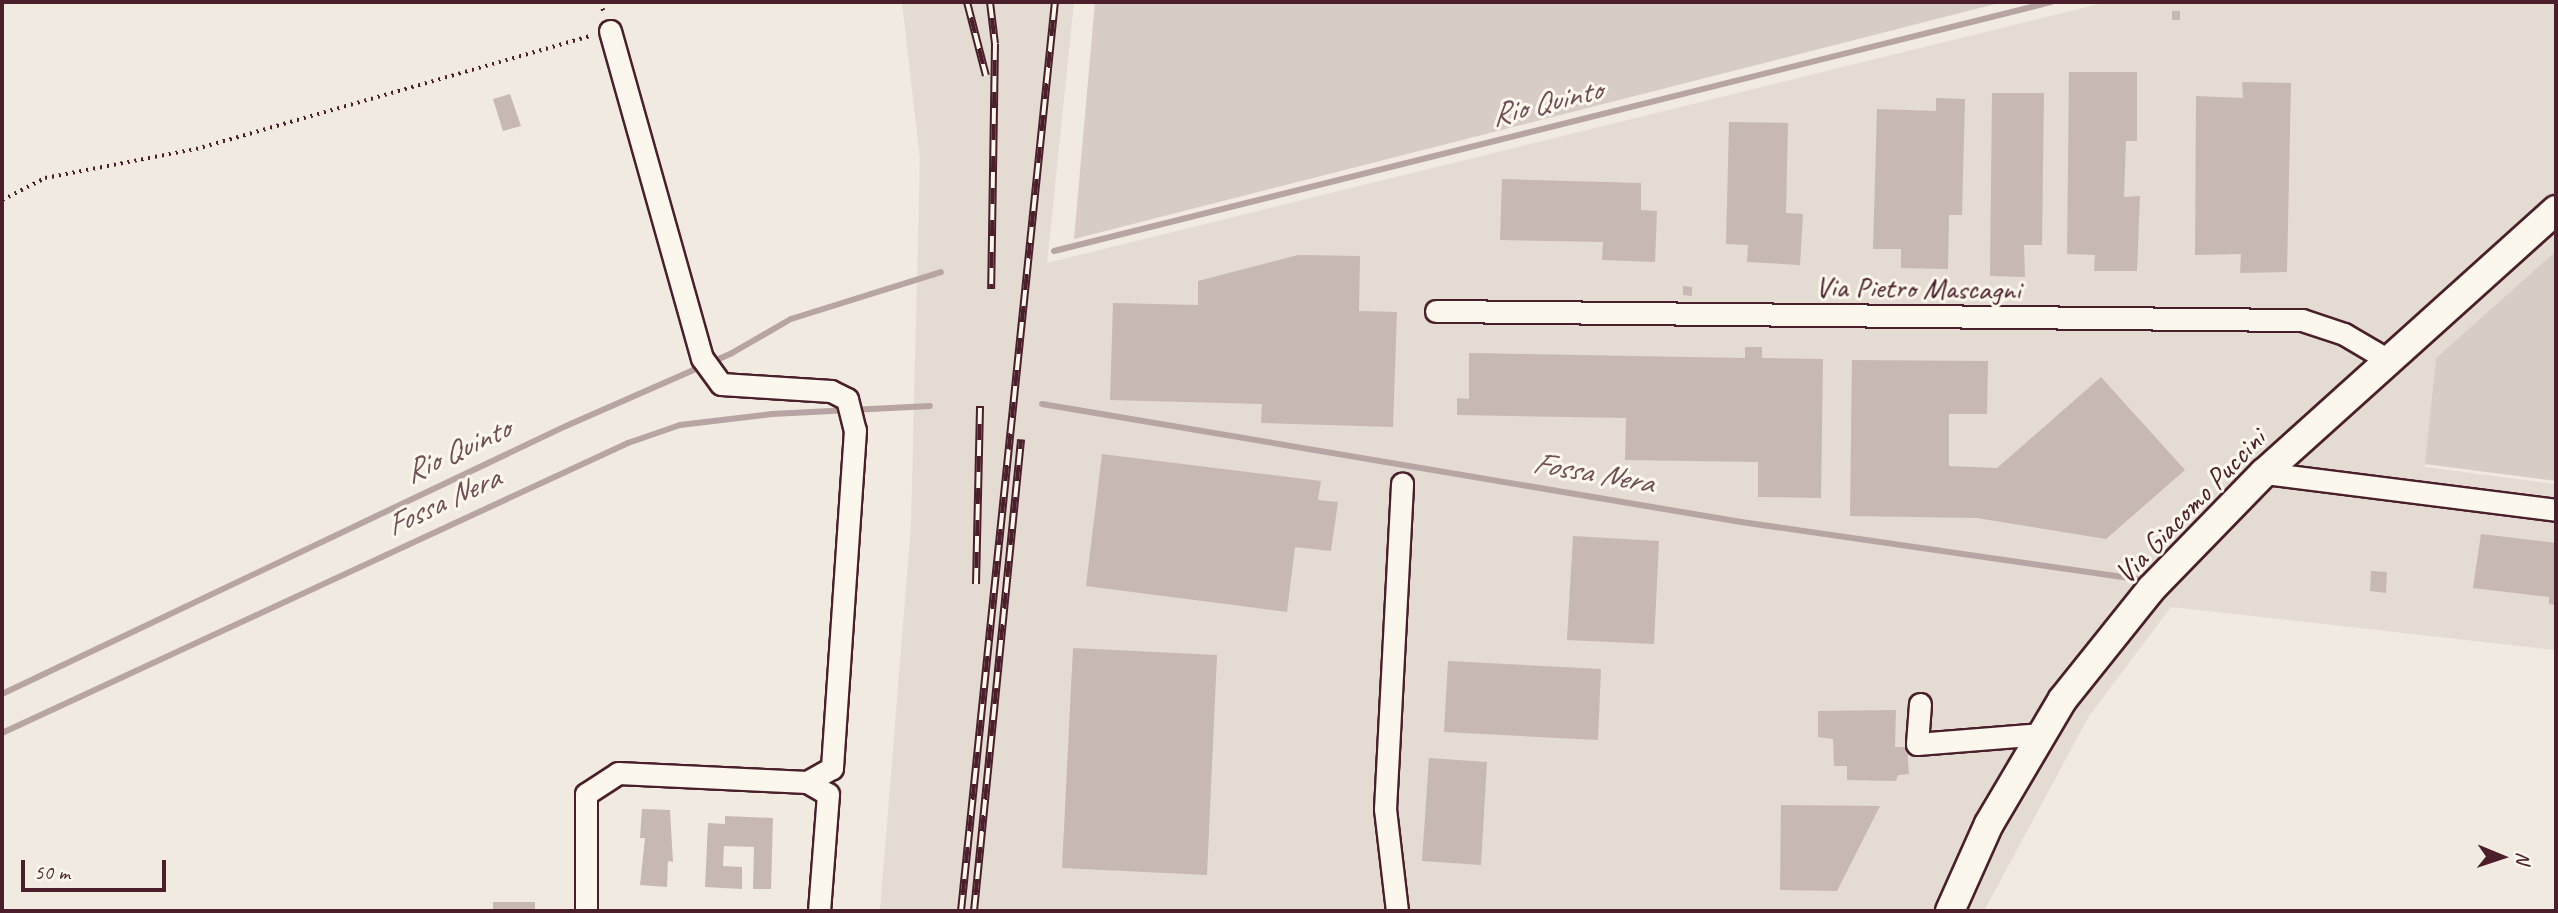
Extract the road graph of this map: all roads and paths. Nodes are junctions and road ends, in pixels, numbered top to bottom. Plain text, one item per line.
1 (610, 31) joint
2 (2, 200) edge
3 (2556, 210) edge
4 (1436, 311) dead end
5 (2390, 361) junction
6 (2264, 473) junction
7 (1402, 483) dead end
8 (2556, 510) edge
9 (1920, 704) dead end
10 (2042, 734) junction
11 (807, 782) junction
12 (586, 911) edge
13 (819, 911) edge
14 (1397, 911) edge
15 (1950, 911) edge

1 - 2 path
1 - 11 street
3 - 5 main road, Via Giacomo Puccini
4 - 5 street, Via Pietro Mascagni
5 - 6 main road, Via Giacomo Puccini
6 - 8 street
6 - 10 main road, Via Giacomo Puccini
7 - 14 street
9 - 10 street
10 - 15 main road, Via Giacomo Puccini
11 - 12 street
11 - 13 street

